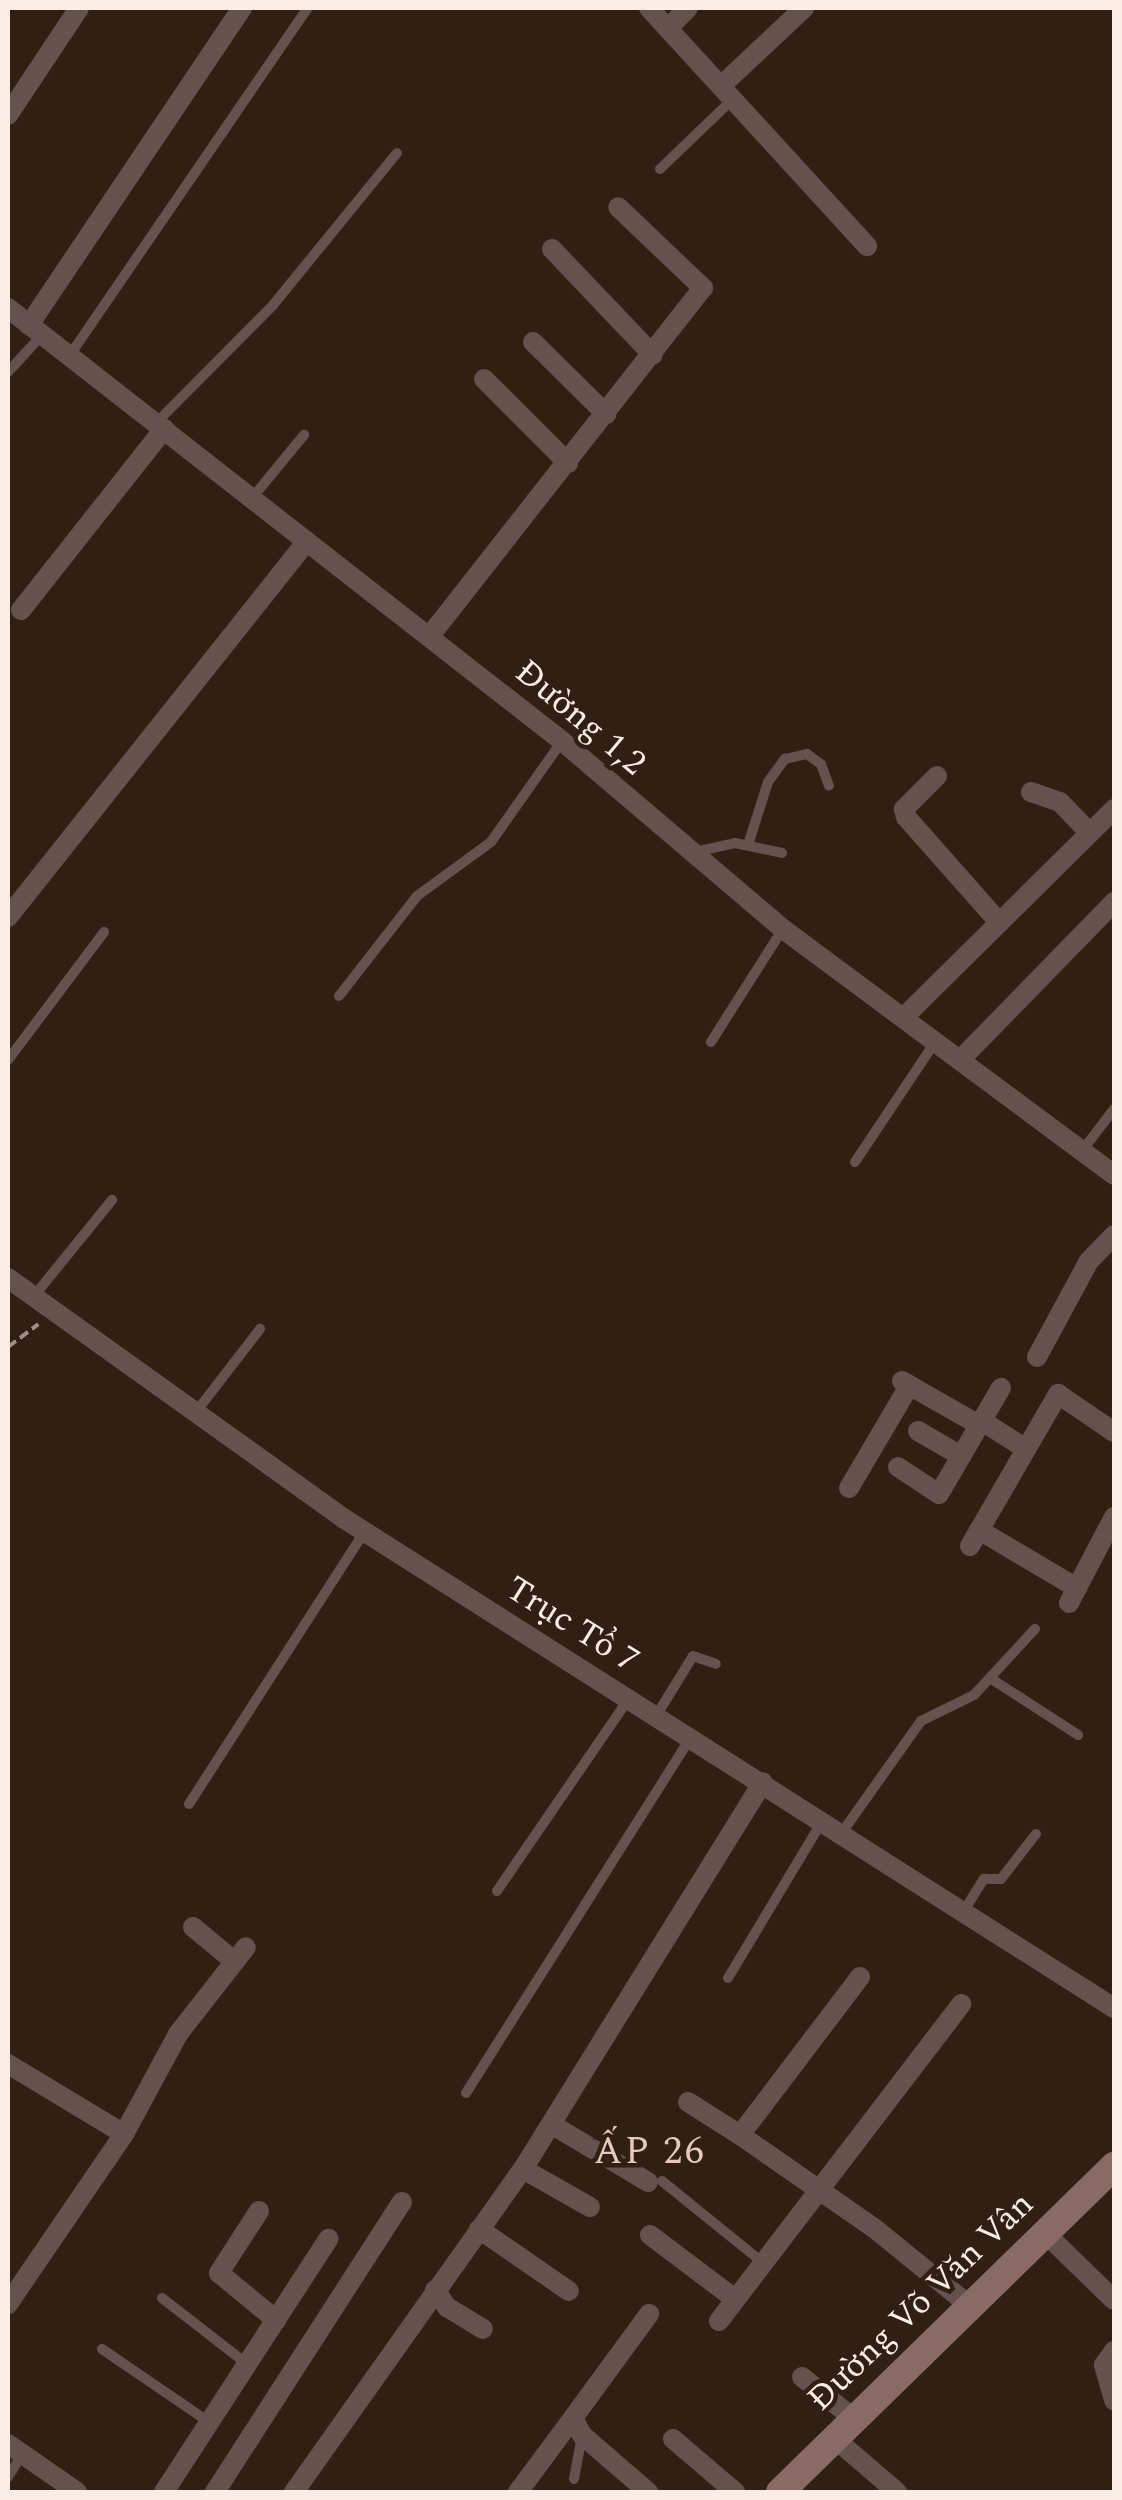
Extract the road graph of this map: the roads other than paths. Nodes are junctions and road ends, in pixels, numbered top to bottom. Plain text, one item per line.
1 (79, 8) edge
2 (242, 8) edge
3 (308, 8) edge
4 (649, 8) edge
5 (688, 8) edge
6 (804, 8) edge
7 (668, 28) junction
8 (728, 92) junction
9 (8, 115) edge
10 (398, 153) dead end
11 (660, 170) dead end
12 (618, 207) dead end
13 (867, 246) dead end
14 (552, 249) dead end
15 (8, 308) edge
16 (36, 330) junction
17 (533, 342) dead end
18 (653, 355) junction
19 (69, 356) junction
20 (8, 372) edge
21 (484, 379) dead end
22 (606, 414) junction
23 (160, 426) junction
24 (304, 435) dead end
25 (568, 462) junction
26 (252, 498) junction
27 (306, 541) junction
28 (21, 610) dead end
29 (429, 637) junction
30 (562, 741) junction
31 (937, 776) dead end
32 (829, 786) dead end
33 (1031, 792) dead end
34 (1114, 809) edge
35 (1089, 832) junction
36 (748, 845) junction
37 (689, 853) junction
38 (782, 853) dead end
39 (1114, 902) edge
40 (8, 917) edge
41 (998, 922) junction
42 (783, 929) junction
43 (104, 932) dead end
44 (339, 996) dead end
45 (902, 1018) junction
46 (711, 1042) dead end
47 (935, 1042) junction
48 (8, 1060) edge
49 (960, 1060) junction
50 (1114, 1109) edge
51 (1082, 1151) junction
52 (855, 1162) dead end
53 (1114, 1175) edge
54 (112, 1200) dead end
55 (1114, 1234) edge
56 (8, 1278) edge
57 (33, 1296) junction
58 (260, 1329) dead end
59 (1037, 1357) dead end
60 (1001, 1388) dead end
61 (196, 1413) junction
62 (980, 1423) junction
63 (918, 1432) dead end
64 (1114, 1432) edge
65 (1023, 1447) junction
66 (961, 1456) junction
67 (898, 1468) dead end
68 (850, 1488) dead end
69 (1114, 1517) edge
70 (364, 1531) junction
71 (1034, 1628) dead end
72 (716, 1664) dead end
73 (990, 1678) junction
74 (629, 1700) junction
75 (656, 1716) junction
76 (1078, 1735) dead end
77 (691, 1737) junction
78 (763, 1782) junction
79 (189, 1804) dead end
80 (824, 1819) junction
81 (843, 1831) junction
82 (1036, 1834) dead end
83 (497, 1891) dead end
84 (964, 1910) junction
85 (194, 1927) dead end
86 (860, 1977) dead end
87 (728, 1978) dead end
88 (961, 2004) dead end
89 (1114, 2008) edge
90 (8, 2064) edge
91 (466, 2093) dead end
92 (688, 2102) dead end
93 (551, 2124) junction
94 (124, 2134) junction
95 (740, 2135) junction
96 (1114, 2166) edge
97 (522, 2169) junction
98 (655, 2182) joint
99 (818, 2190) junction
100 (402, 2202) dead end
101 (590, 2208) dead end
102 (259, 2211) dead end
103 (479, 2229) junction
104 (1045, 2233) junction
105 (650, 2235) dead end
106 (328, 2239) dead end
107 (762, 2262) junction
108 (435, 2290) junction
109 (568, 2291) dead end
110 (11, 2293) edge
111 (162, 2298) dead end
112 (735, 2299) junction
113 (1114, 2300) edge
114 (970, 2306) junction
115 (649, 2314) dead end
116 (276, 2320) junction
117 (719, 2322) dead end
118 (482, 2329) dead end
119 (102, 2349) dead end
120 (1114, 2350) edge
121 (246, 2364) junction
122 (802, 2378) dead end
123 (1114, 2400) edge
124 (209, 2422) junction
125 (577, 2427) junction
126 (844, 2428) junction
127 (673, 2439) dead end
128 (15, 2449) edge
129 (8, 2477) edge
130 (574, 2479) dead end
131 (878, 2485) edge
132 (76, 2492) edge
133 (164, 2492) edge
134 (215, 2492) edge
135 (294, 2492) edge
136 (518, 2492) edge
137 (648, 2492) edge
138 (735, 2492) edge
139 (780, 2492) edge
140 (898, 2492) edge

1 - 9 street
2 - 16 street
3 - 19 lane
4 - 7 street
5 - 7 street
6 - 8 street
7 - 8 street
8 - 11 lane
8 - 13 street
10 - 23 lane
12 - 18 street
14 - 18 street
15 - 16 street, Đường 1,2
16 - 19 street, Đường 1,2
16 - 20 lane
17 - 22 street
18 - 22 street
19 - 23 street, Đường 1,2
21 - 25 street
22 - 25 street
23 - 26 street, Đường 1,2
23 - 28 street
24 - 26 lane
25 - 29 street
26 - 27 street, Đường 1,2
27 - 29 street, Đường 1,2
27 - 40 street
29 - 30 street, Đường 1,2
30 - 37 street, Đường 1,2
30 - 44 lane
31 - 41 street
32 - 36 lane
33 - 35 street
34 - 35 street
35 - 41 street
36 - 37 lane
36 - 38 lane
37 - 42 street, Đường 1,2
39 - 49 street
41 - 45 street
42 - 45 street, Đường 1,2
42 - 46 lane
43 - 48 lane
45 - 47 street, Đường 1,2
47 - 49 street, Đường 1,2
47 - 52 lane
49 - 51 street, Đường 1,2
50 - 51 lane
51 - 53 street, Đường 1,2
54 - 57 lane
55 - 59 street
56 - 57 street, Trục Tổ 7
57 - 61 street, Trục Tổ 7
58 - 61 lane
60 - 62 street
61 - 70 street, Trục Tổ 7
62 - 65 street
62 - 66 street
62 - 68 street
63 - 66 street
64 - 65 street
65 - 69 street
66 - 67 street
70 - 74 street, Trục Tổ 7
70 - 79 lane
71 - 73 lane
72 - 75 lane
73 - 76 lane
73 - 81 lane
74 - 75 street, Trục Tổ 7
74 - 83 lane
75 - 77 street, Trục Tổ 7
77 - 78 street, Trục Tổ 7
77 - 91 lane
78 - 80 street, Trục Tổ 7
78 - 93 street
80 - 81 street, Trục Tổ 7
80 - 87 lane
81 - 84 street, Trục Tổ 7
82 - 84 lane
84 - 89 street, Trục Tổ 7
85 - 94 street
86 - 95 street
88 - 99 street
90 - 94 street
92 - 95 street
93 - 97 street
93 - 98 street
94 - 110 street
95 - 99 street
96 - 104 street, Đường Võ Văn Vân
97 - 101 street
97 - 103 street
98 - 107 lane
99 - 107 street
99 - 114 street
100 - 134 street
102 - 116 street
103 - 108 street
103 - 109 street
104 - 113 street
104 - 114 street, Đường Võ Văn Vân
105 - 112 street
106 - 116 street
107 - 112 street
108 - 118 street
108 - 135 street
111 - 121 lane
112 - 117 street
114 - 126 street, Đường Võ Văn Vân
115 - 125 street
116 - 121 street
119 - 124 lane
120 - 123 street
121 - 124 street
122 - 126 street
124 - 133 street
125 - 130 lane
125 - 136 street
125 - 137 street
126 - 131 street
126 - 139 street, Đường Võ Văn Vân
127 - 138 street
128 - 129 lane
128 - 132 street
131 - 140 street

